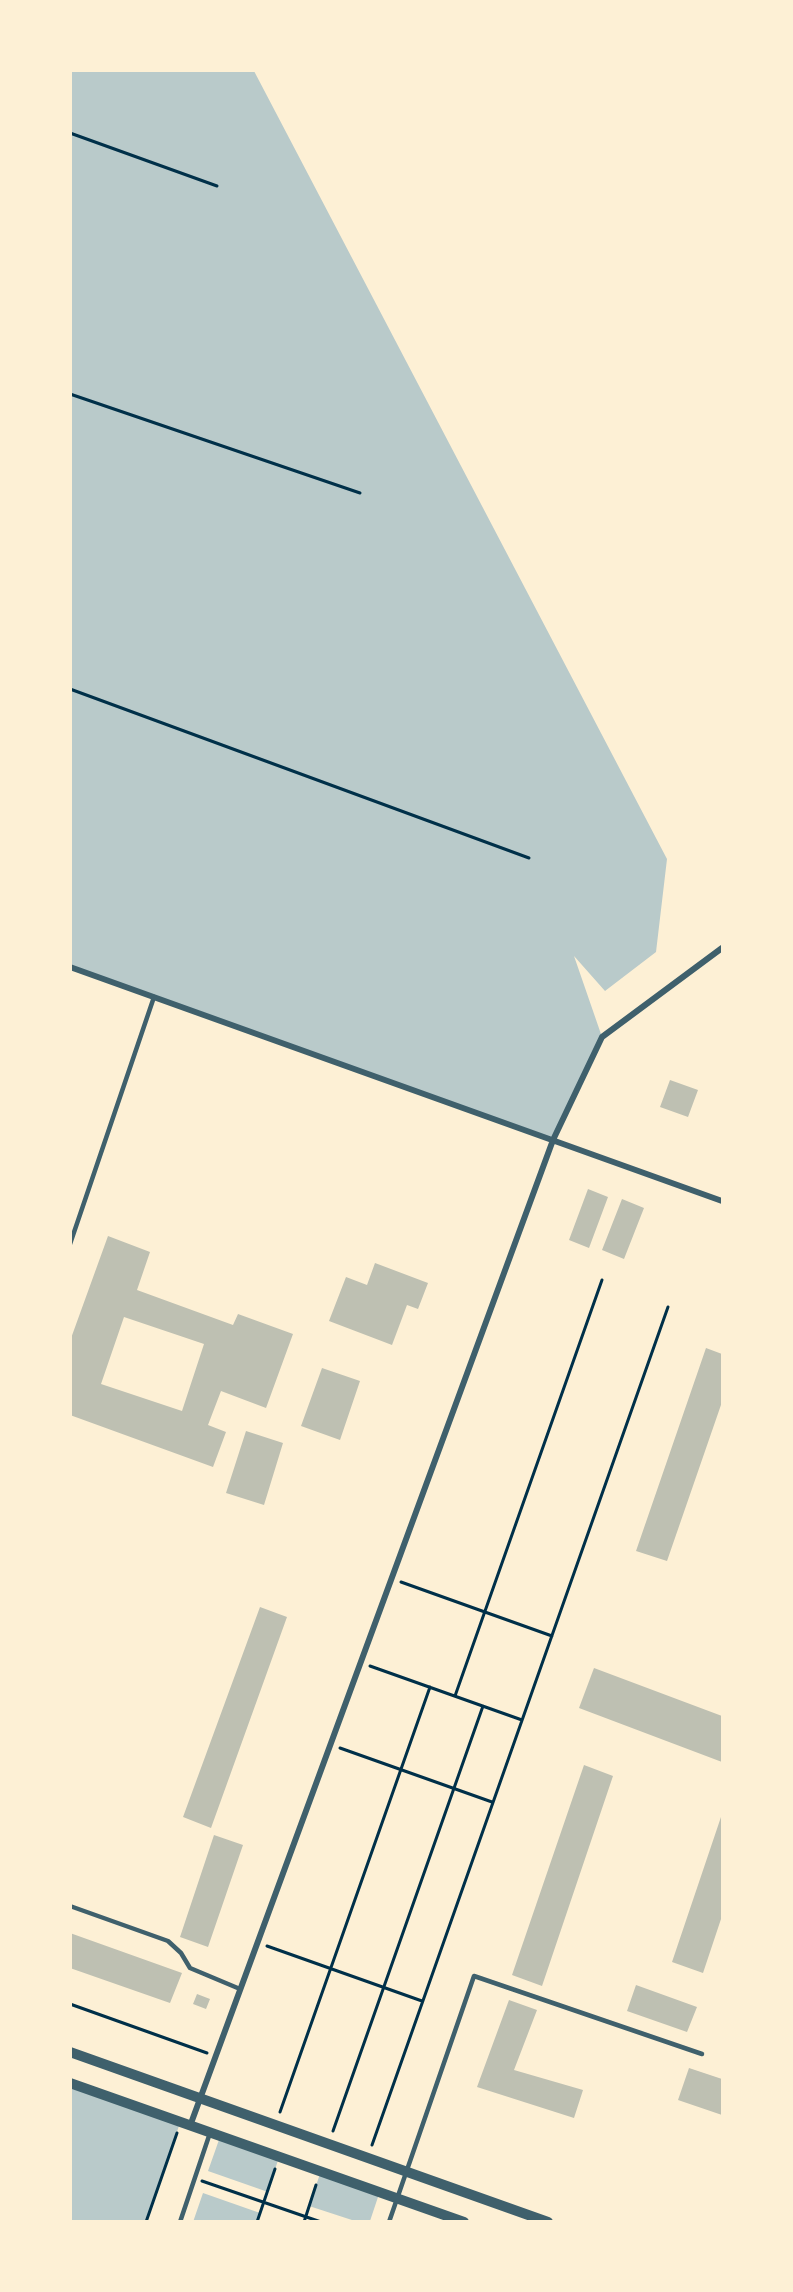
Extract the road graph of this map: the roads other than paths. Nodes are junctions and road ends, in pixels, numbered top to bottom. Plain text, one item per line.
1 (723, 948) edge
2 (70, 967) edge
3 (154, 997) junction
4 (553, 1140) junction
5 (723, 1201) edge
6 (70, 1244) edge
7 (70, 1906) edge
8 (240, 1989) junction
9 (70, 2052) edge
10 (702, 2054) dead end
11 (70, 2083) edge
12 (200, 2098) junction
13 (185, 2124) junction
14 (210, 2133) junction
15 (406, 2172) junction
16 (397, 2198) junction
17 (180, 2222) edge
18 (389, 2222) edge
19 (464, 2222) edge
20 (548, 2222) edge

1 - 4 street
2 - 3 street
3 - 4 street
3 - 6 lane
4 - 5 street
4 - 8 street
7 - 8 lane
8 - 12 street
9 - 12 street
10 - 15 lane
11 - 13 street
12 - 13 street
12 - 15 street
13 - 14 street
14 - 16 street
14 - 17 lane
15 - 16 lane
15 - 20 street
16 - 18 lane
16 - 19 street

